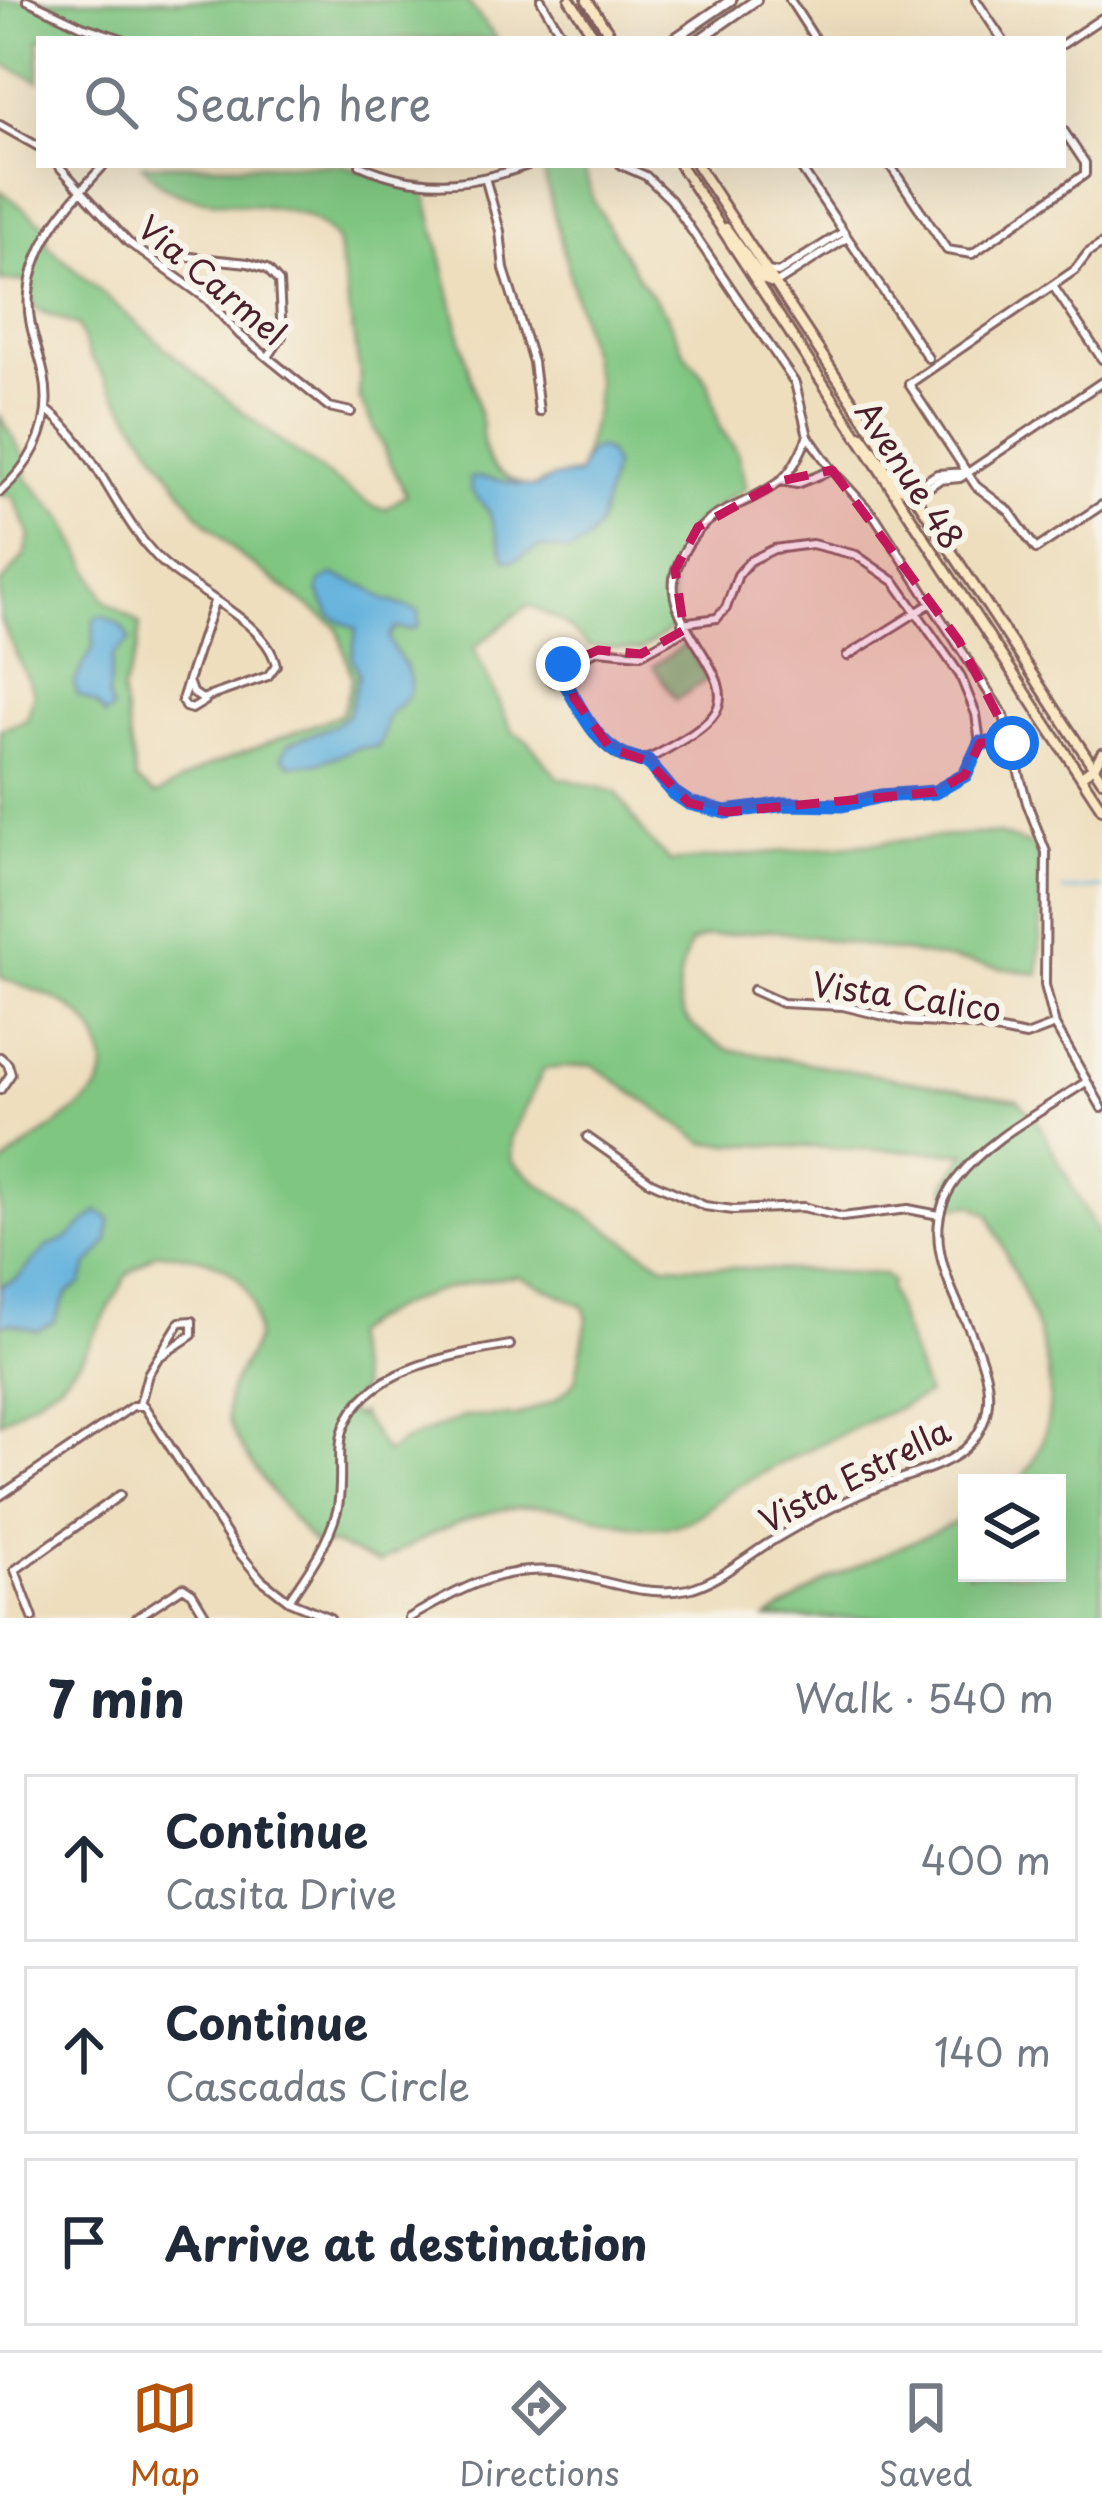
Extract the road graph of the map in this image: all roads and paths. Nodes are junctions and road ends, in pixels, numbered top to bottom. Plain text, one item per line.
1 (27, 0) edge
2 (541, 0) edge
3 (570, 0) edge
4 (586, 0) edge
5 (731, 0) edge
6 (756, 0) edge
7 (790, 0) edge
8 (976, 0) edge
9 (1102, 18) edge
10 (113, 36) edge
11 (562, 36) edge
12 (594, 36) edge
13 (611, 36) edge
14 (678, 36) edge
15 (704, 36) edge
16 (813, 36) edge
17 (1000, 36) edge
18 (1066, 42) edge
19 (0, 125) edge
20 (1066, 134) edge
21 (36, 145) edge
22 (61, 168) edge
23 (101, 168) edge
24 (367, 168) edge
25 (520, 168) edge
26 (628, 168) edge
27 (682, 168) edge
28 (699, 168) edge
29 (802, 168) edge
30 (892, 168) edge
31 (486, 181) junction
32 (82, 189) junction
33 (716, 219) junction
34 (845, 235) junction
35 (1102, 244) edge
36 (167, 269) junction
37 (766, 270) junction
38 (775, 284) junction
39 (1052, 286) junction
40 (268, 357) junction
41 (928, 358) dead end
42 (1102, 359) edge
43 (1102, 382) edge
44 (47, 410) junction
45 (351, 412) dead end
46 (539, 412) dead end
47 (852, 427) junction
48 (808, 436) junction
49 (832, 470) junction
50 (967, 472) junction
51 (781, 481) junction
52 (0, 492) edge
53 (912, 494) junction
54 (1102, 505) edge
55 (918, 527) junction
56 (214, 602) junction
57 (933, 602) junction
58 (917, 613) junction
59 (684, 627) junction
60 (847, 656) dead end
61 (566, 665) junction
62 (564, 680) junction
63 (188, 681) junction
64 (209, 699) junction
65 (980, 743) junction
66 (1012, 743) junction
67 (1102, 753) edge
68 (647, 761) junction
69 (1098, 767) edge
70 (1082, 776) junction
71 (1102, 780) edge
72 (1102, 809) edge
73 (753, 990) dead end
74 (1055, 1025) junction
75 (0, 1057) edge
76 (1086, 1082) junction
77 (0, 1090) edge
78 (1102, 1108) edge
79 (587, 1137) dead end
80 (939, 1215) junction
81 (510, 1345) dead end
82 (162, 1355) junction
83 (140, 1405) junction
84 (120, 1495) dead end
85 (0, 1496) edge
86 (289, 1601) junction
87 (33, 1618) edge
88 (136, 1618) edge
89 (207, 1618) edge
90 (330, 1618) edge
91 (409, 1618) edge

1 - 10 street
2 - 11 street
3 - 12 main road
4 - 13 main road
5 - 14 street
6 - 15 street
7 - 16 street
8 - 17 street
9 - 18 street
19 - 21 street
20 - 30 street
22 - 32 street, Via Carmel
23 - 32 street
24 - 31 street
25 - 31 street
26 - 48 street
27 - 33 main road, Avenue 48
28 - 37 main road, Avenue 48
29 - 34 street
31 - 46 street
32 - 36 street, Via Carmel
32 - 44 street
33 - 38 main road
33 - 47 main road, Avenue 48
34 - 37 street
34 - 38 street
34 - 41 street
35 - 39 street
36 - 40 street, Via Carmel
36 - 40 street
37 - 38 main road, Avenue 48
38 - 53 main road, Avenue 48
39 - 42 street
39 - 50 street
40 - 45 street, Via Carmel
43 - 50 street
44 - 52 street
44 - 56 street
47 - 53 main road
47 - 55 main road, Avenue 48
48 - 49 street
48 - 51 street
49 - 51 street
49 - 57 street
50 - 53 street
50 - 54 street
51 - 59 street
53 - 55 main road
53 - 69 main road, Avenue 48
55 - 70 main road, Avenue 48
56 - 63 street
56 - 64 street
57 - 58 street
57 - 66 street
58 - 59 street
58 - 60 street
58 - 65 street
59 - 61 street
59 - 68 street
61 - 62 street
61 - 62 street
62 - 68 street
63 - 64 street
63 - 64 street
65 - 66 street
65 - 68 street
66 - 74 street
67 - 69 main road
69 - 70 main road
69 - 71 main road, Avenue 48
70 - 72 main road, Avenue 48
73 - 74 street, Vista Calico
74 - 76 street
75 - 77 street
76 - 78 street
76 - 80 street
79 - 80 street
80 - 91 street, Vista Estrella
81 - 86 street
82 - 82 street
82 - 83 street
83 - 85 street
83 - 86 street
84 - 87 street
86 - 90 street
88 - 89 street

